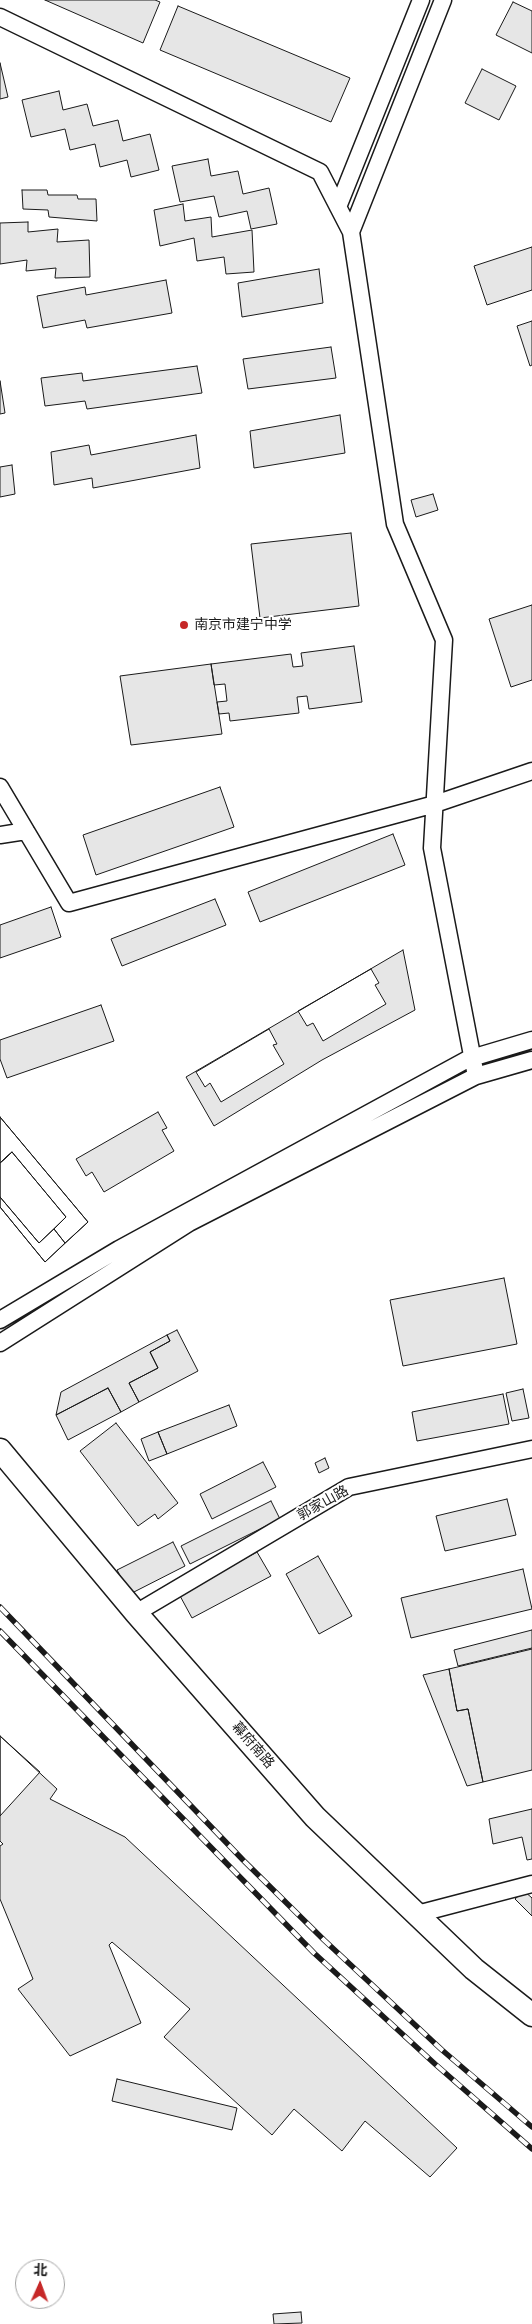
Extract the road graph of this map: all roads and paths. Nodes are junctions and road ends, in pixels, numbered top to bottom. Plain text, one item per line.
1 (422, 0) edge
2 (443, 0) edge
3 (0, 17) edge
4 (338, 207) junction
5 (351, 232) junction
6 (532, 771) edge
7 (0, 787) edge
8 (435, 804) junction
9 (26, 831) junction
10 (0, 835) edge
11 (532, 1040) edge
12 (532, 1060) edge
13 (476, 1076) junction
14 (0, 1320) edge
15 (0, 1343) edge
16 (0, 1450) edge
17 (532, 1450) edge
18 (136, 1613) junction
19 (532, 1884) edge
20 (417, 1914) junction
21 (532, 2015) edge

1 - 4 street
2 - 5 street
3 - 4 street
4 - 5 street
5 - 8 street
6 - 8 street
7 - 9 street
8 - 9 street
8 - 13 street
9 - 10 street
11 - 14 street
12 - 13 street
13 - 15 street
16 - 18 street, 幕府南路
17 - 18 street, 郭家山路
18 - 20 street, 幕府南路
19 - 20 street
20 - 21 street, 幕府南路

